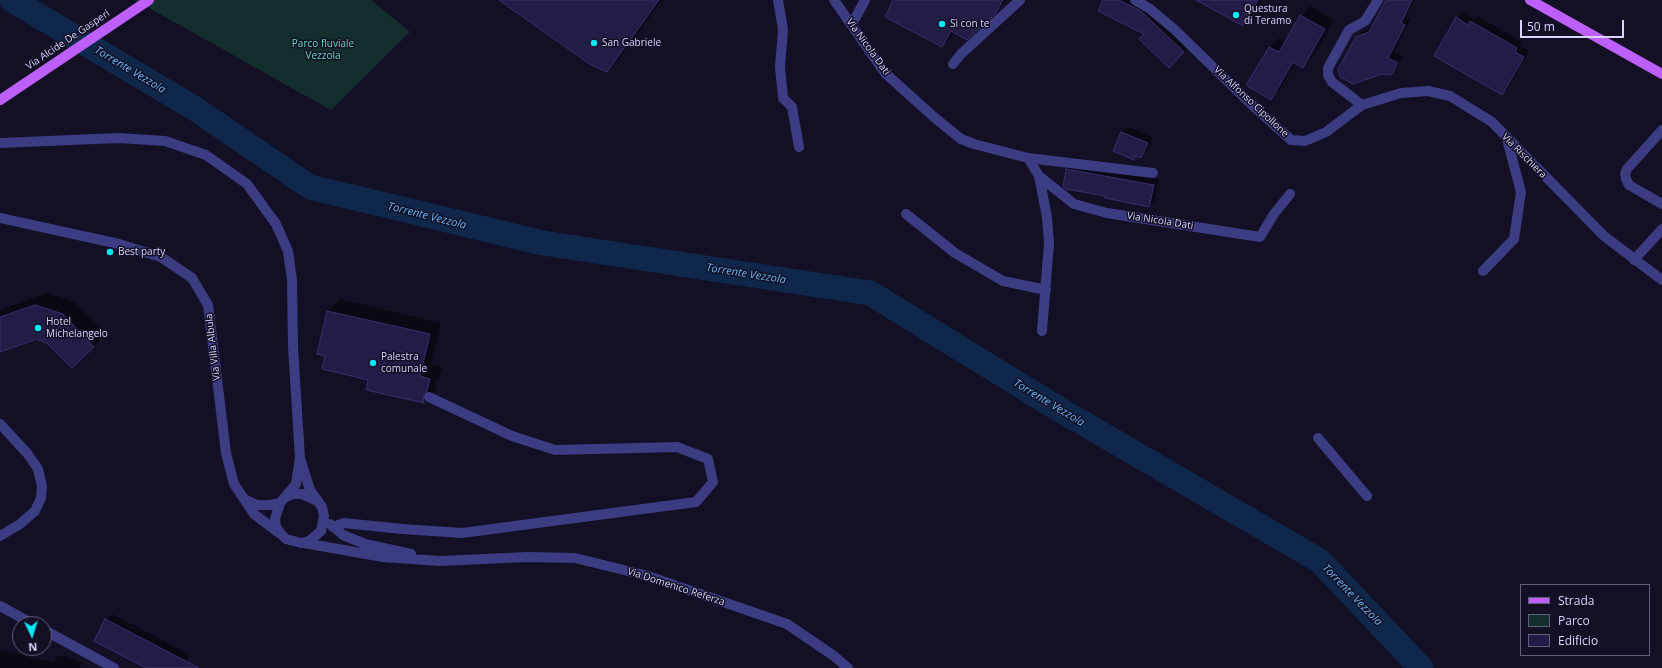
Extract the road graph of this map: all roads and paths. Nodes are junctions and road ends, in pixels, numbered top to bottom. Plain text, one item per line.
1 (149, 0) edge
2 (778, 0) edge
3 (834, 0) edge
4 (865, 0) edge
5 (1020, 0) edge
6 (1135, 0) edge
7 (1378, 0) edge
8 (1530, 0) edge
9 (852, 24) junction
10 (953, 64) dead end
11 (1662, 74) edge
12 (0, 100) edge
13 (1362, 105) junction
14 (1662, 130) edge
15 (1507, 139) junction
16 (1, 143) edge
17 (799, 147) dead end
18 (1028, 158) junction
19 (1153, 173) dead end
20 (1039, 176) junction
21 (1290, 194) dead end
22 (1662, 204) edge
23 (906, 214) dead end
24 (0, 218) edge
25 (1662, 229) edge
26 (1634, 260) junction
27 (1483, 271) dead end
28 (1662, 280) edge
29 (1046, 290) junction
30 (1042, 331) dead end
31 (430, 397) dead end
32 (0, 424) edge
33 (1318, 438) dead end
34 (300, 458) junction
35 (1367, 496) dead end
36 (244, 498) junction
37 (283, 500) junction
38 (317, 501) junction
39 (324, 516) junction
40 (333, 527) junction
41 (280, 534) junction
42 (0, 536) edge
43 (301, 542) junction
44 (440, 561) junction
45 (0, 606) edge
46 (18, 616) edge
47 (52, 634) edge
48 (114, 668) edge
49 (848, 668) edge

1 - 12 main road, Via Alcide De Gasperi
2 - 17 street
3 - 9 street, Via Nicola Dati
4 - 9 street
5 - 10 street
6 - 13 street, Via Alfonso Cipollone
7 - 13 street
8 - 11 main road
9 - 18 street, Via Nicola Dati
13 - 15 street, Via Rischiera
14 - 22 street
15 - 26 street, Via Rischiera
15 - 27 street
16 - 34 street
18 - 19 street, Via Nicola Dati
18 - 20 street, Via Nicola Dati
20 - 21 street, Via Nicola Dati
20 - 29 street
23 - 29 street
24 - 36 street, Via Villa Albula
25 - 26 street
26 - 28 street, Via Rischiera
29 - 30 street
31 - 40 street
32 - 42 street
33 - 35 street
34 - 37 street
34 - 38 street
36 - 37 street
36 - 41 street, Via Villa Albula
37 - 38 street
37 - 41 street
38 - 39 street
39 - 40 street, Via Domenico Referza
39 - 43 street
40 - 44 street, Via Domenico Referza
41 - 43 street
43 - 44 street, Via Domenico Referza
44 - 49 street, Via Domenico Referza
45 - 46 street
47 - 48 street

